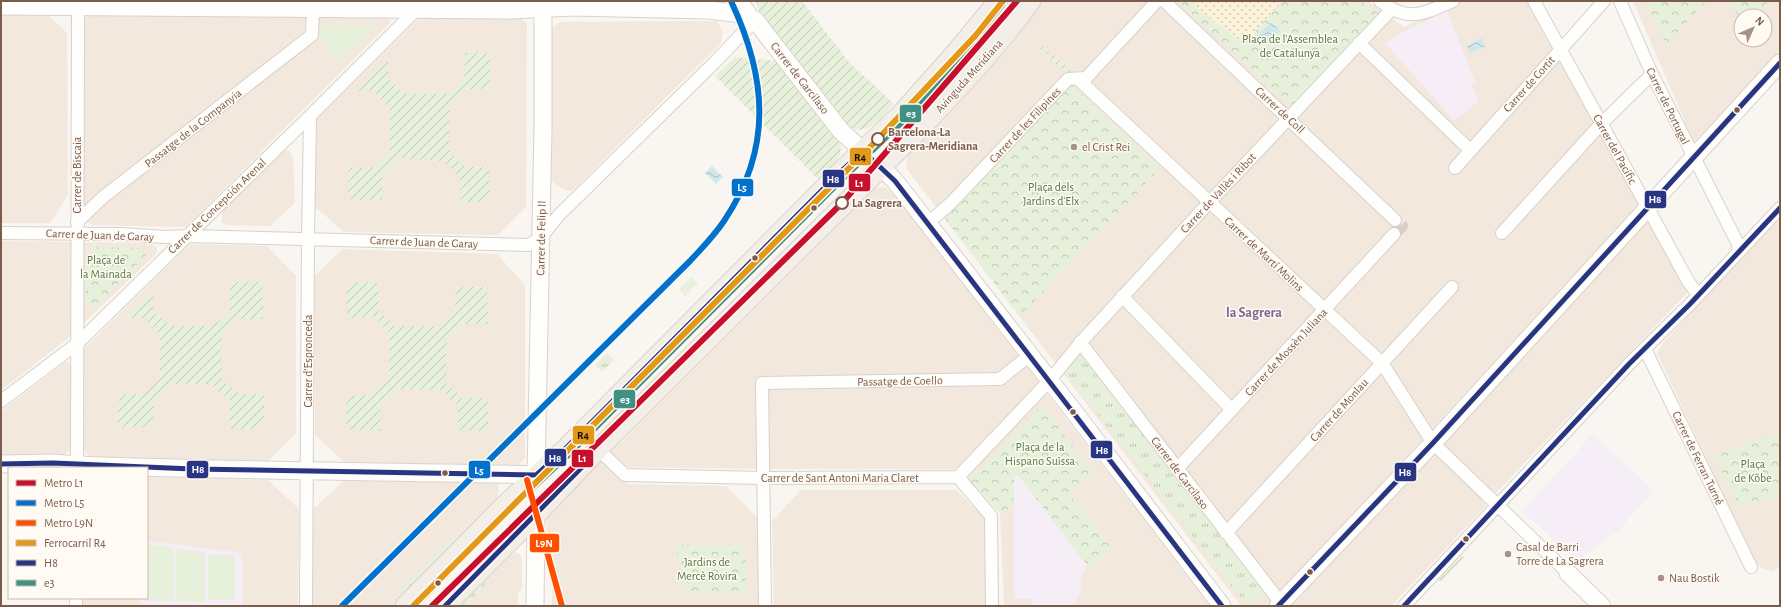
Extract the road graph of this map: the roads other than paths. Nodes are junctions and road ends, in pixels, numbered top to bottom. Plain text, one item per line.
1 (742, 1) edge
2 (998, 1) edge
3 (1031, 1) edge
4 (1157, 1) edge
5 (1164, 1) edge
6 (1380, 1) edge
7 (1453, 1) edge
8 (1534, 1) edge
9 (1604, 1) edge
10 (1620, 1) edge
11 (78, 4) edge
12 (421, 5) edge
13 (543, 5) edge
14 (1, 6) edge
15 (313, 8) junction
16 (1391, 10) junction
17 (755, 20) junction
18 (1359, 43) junction
19 (1561, 49) junction
20 (1780, 63) edge
21 (1652, 74) junction
22 (1078, 79) junction
23 (310, 116) junction
24 (1290, 118) junction
25 (1601, 124) junction
26 (1470, 150) junction
27 (863, 151) junction
28 (1694, 157) junction
29 (881, 167) junction
30 (1454, 168) dead end
31 (1209, 202) junction
32 (1648, 208) junction
33 (1780, 208) edge
34 (1395, 220) dead end
35 (928, 223) junction
36 (77, 228) junction
37 (1, 233) edge
38 (1502, 233) dead end
39 (1394, 234) tunnel mouth
40 (187, 236) junction
41 (541, 237) junction
42 (308, 238) junction
43 (1739, 252) junction
44 (1452, 287) dead end
45 (1698, 295) junction
46 (1122, 296) junction
47 (1324, 310) junction
48 (1080, 342) junction
49 (78, 343) junction
50 (1645, 349) junction
51 (1030, 355) junction
52 (1382, 363) junction
53 (1050, 380) junction
54 (1, 401) edge
55 (1232, 410) junction
56 (1433, 443) junction
57 (599, 450) junction
58 (1, 464) edge
59 (77, 467) edge
60 (148, 469) edge
61 (1177, 469) junction
62 (308, 470) junction
63 (536, 475) junction
64 (763, 478) junction
65 (958, 478) junction
66 (1497, 506) junction
67 (536, 515) junction
68 (1226, 533) junction
69 (1751, 567) dead end
70 (1568, 573) joint
71 (1279, 604) edge
72 (306, 606) edge
73 (405, 606) edge
74 (445, 606) edge
75 (535, 606) edge
76 (765, 606) edge
77 (992, 606) edge
78 (1222, 606) edge
79 (1404, 606) edge
80 (1602, 606) edge

1 - 17 street, Carrer de Garcilaso
2 - 27 main road
3 - 29 main road, Avinguda Meridiana
4 - 22 street, Carrer de les Filipines
5 - 24 street, Carrer de Coll
6 - 16 street
7 - 16 street
8 - 19 street, Carrer del Pacífic
9 - 19 street, Carrer de Cortit
10 - 21 street, Carrer de Portugal
11 - 14 street
11 - 15 street
11 - 36 street, Carrer de Biscaia
12 - 13 street
12 - 15 street
12 - 23 street, Carrer de Concepción Arenal
13 - 17 street
13 - 41 street, Carrer de Felip II
15 - 36 street, Passatge de la Companyia
16 - 18 street, Carrer de Vallès i Ribot
17 - 27 street, Carrer de Garcilaso
17 - 41 street, Carrer de Juan de Garay
18 - 24 street, Carrer de Vallès i Ribot
18 - 26 street
19 - 25 street, Carrer del Pacífic
19 - 26 street, Carrer de Cortit
20 - 28 street
21 - 25 street
21 - 28 street, Carrer de Portugal
22 - 31 street, Carrer de Martí Molins
22 - 35 street, Carrer de les Filipines
23 - 40 street, Carrer de Concepción Arenal
23 - 42 street, Carrer d'Espronceda
24 - 31 street, Carrer de Vallès i Ribot
24 - 34 street, Carrer de Coll
25 - 32 street, Carrer del Pacífic
25 - 38 street
26 - 30 street, Carrer de Cortit
27 - 29 main road
27 - 63 main road
28 - 32 street
28 - 43 street, Carrer de Portugal
29 - 35 street
29 - 57 main road, Avinguda Meridiana
31 - 46 street, Carrer de Vallès i Ribot
31 - 47 street, Carrer de Martí Molins
32 - 45 street, Carrer del Pacífic
32 - 56 street
33 - 43 street
35 - 51 street
36 - 37 street, Carrer de Juan de Garay
36 - 40 street, Carrer de Juan de Garay
36 - 49 street, Carrer de Biscaia
39 - 47 street, Carrer de Mossèn Juliana
40 - 42 street, Carrer de Juan de Garay
40 - 49 street, Carrer de Concepción Arenal
41 - 42 street, Carrer de Juan de Garay
41 - 63 street, Carrer de Felip II
42 - 62 street, Carrer d'Espronceda
43 - 45 street
44 - 52 street, Carrer de Monlau
45 - 50 street
46 - 48 street, Carrer de Vallès i Ribot
46 - 55 street
47 - 52 street, Carrer de Martí Molins
47 - 55 street, Carrer de Mossèn Juliana
48 - 53 street, Carrer de Vallès i Ribot
48 - 61 street, Carrer de Garcilaso
49 - 54 street, Carrer de Concepción Arenal
49 - 59 street, Carrer de Biscaia
50 - 66 street
50 - 69 street, Carrer de Ferran Turné
51 - 53 street
51 - 64 street, Passatge de Coello
52 - 56 street, Carrer de Martí Molins
52 - 68 street, Carrer de Monlau
53 - 65 street
53 - 78 street
55 - 61 street, Carrer de Mossèn Juliana
56 - 66 street, Carrer de Martí Molins
56 - 71 street
57 - 64 street, Carrer de Sant Antoni Maria Claret
57 - 67 main road, Avinguda Meridiana
58 - 59 street
60 - 62 street
61 - 68 street, Carrer de Garcilaso
62 - 63 street
62 - 72 street, Carrer d'Espronceda
63 - 67 main road
63 - 73 main road
64 - 65 street, Carrer de Sant Antoni Maria Claret
64 - 76 street
65 - 77 street
66 - 70 street, Carrer de Martí Molins
66 - 79 street
67 - 74 main road, Avinguda Meridiana
67 - 75 street
68 - 71 street, Carrer de Garcilaso
70 - 80 street

